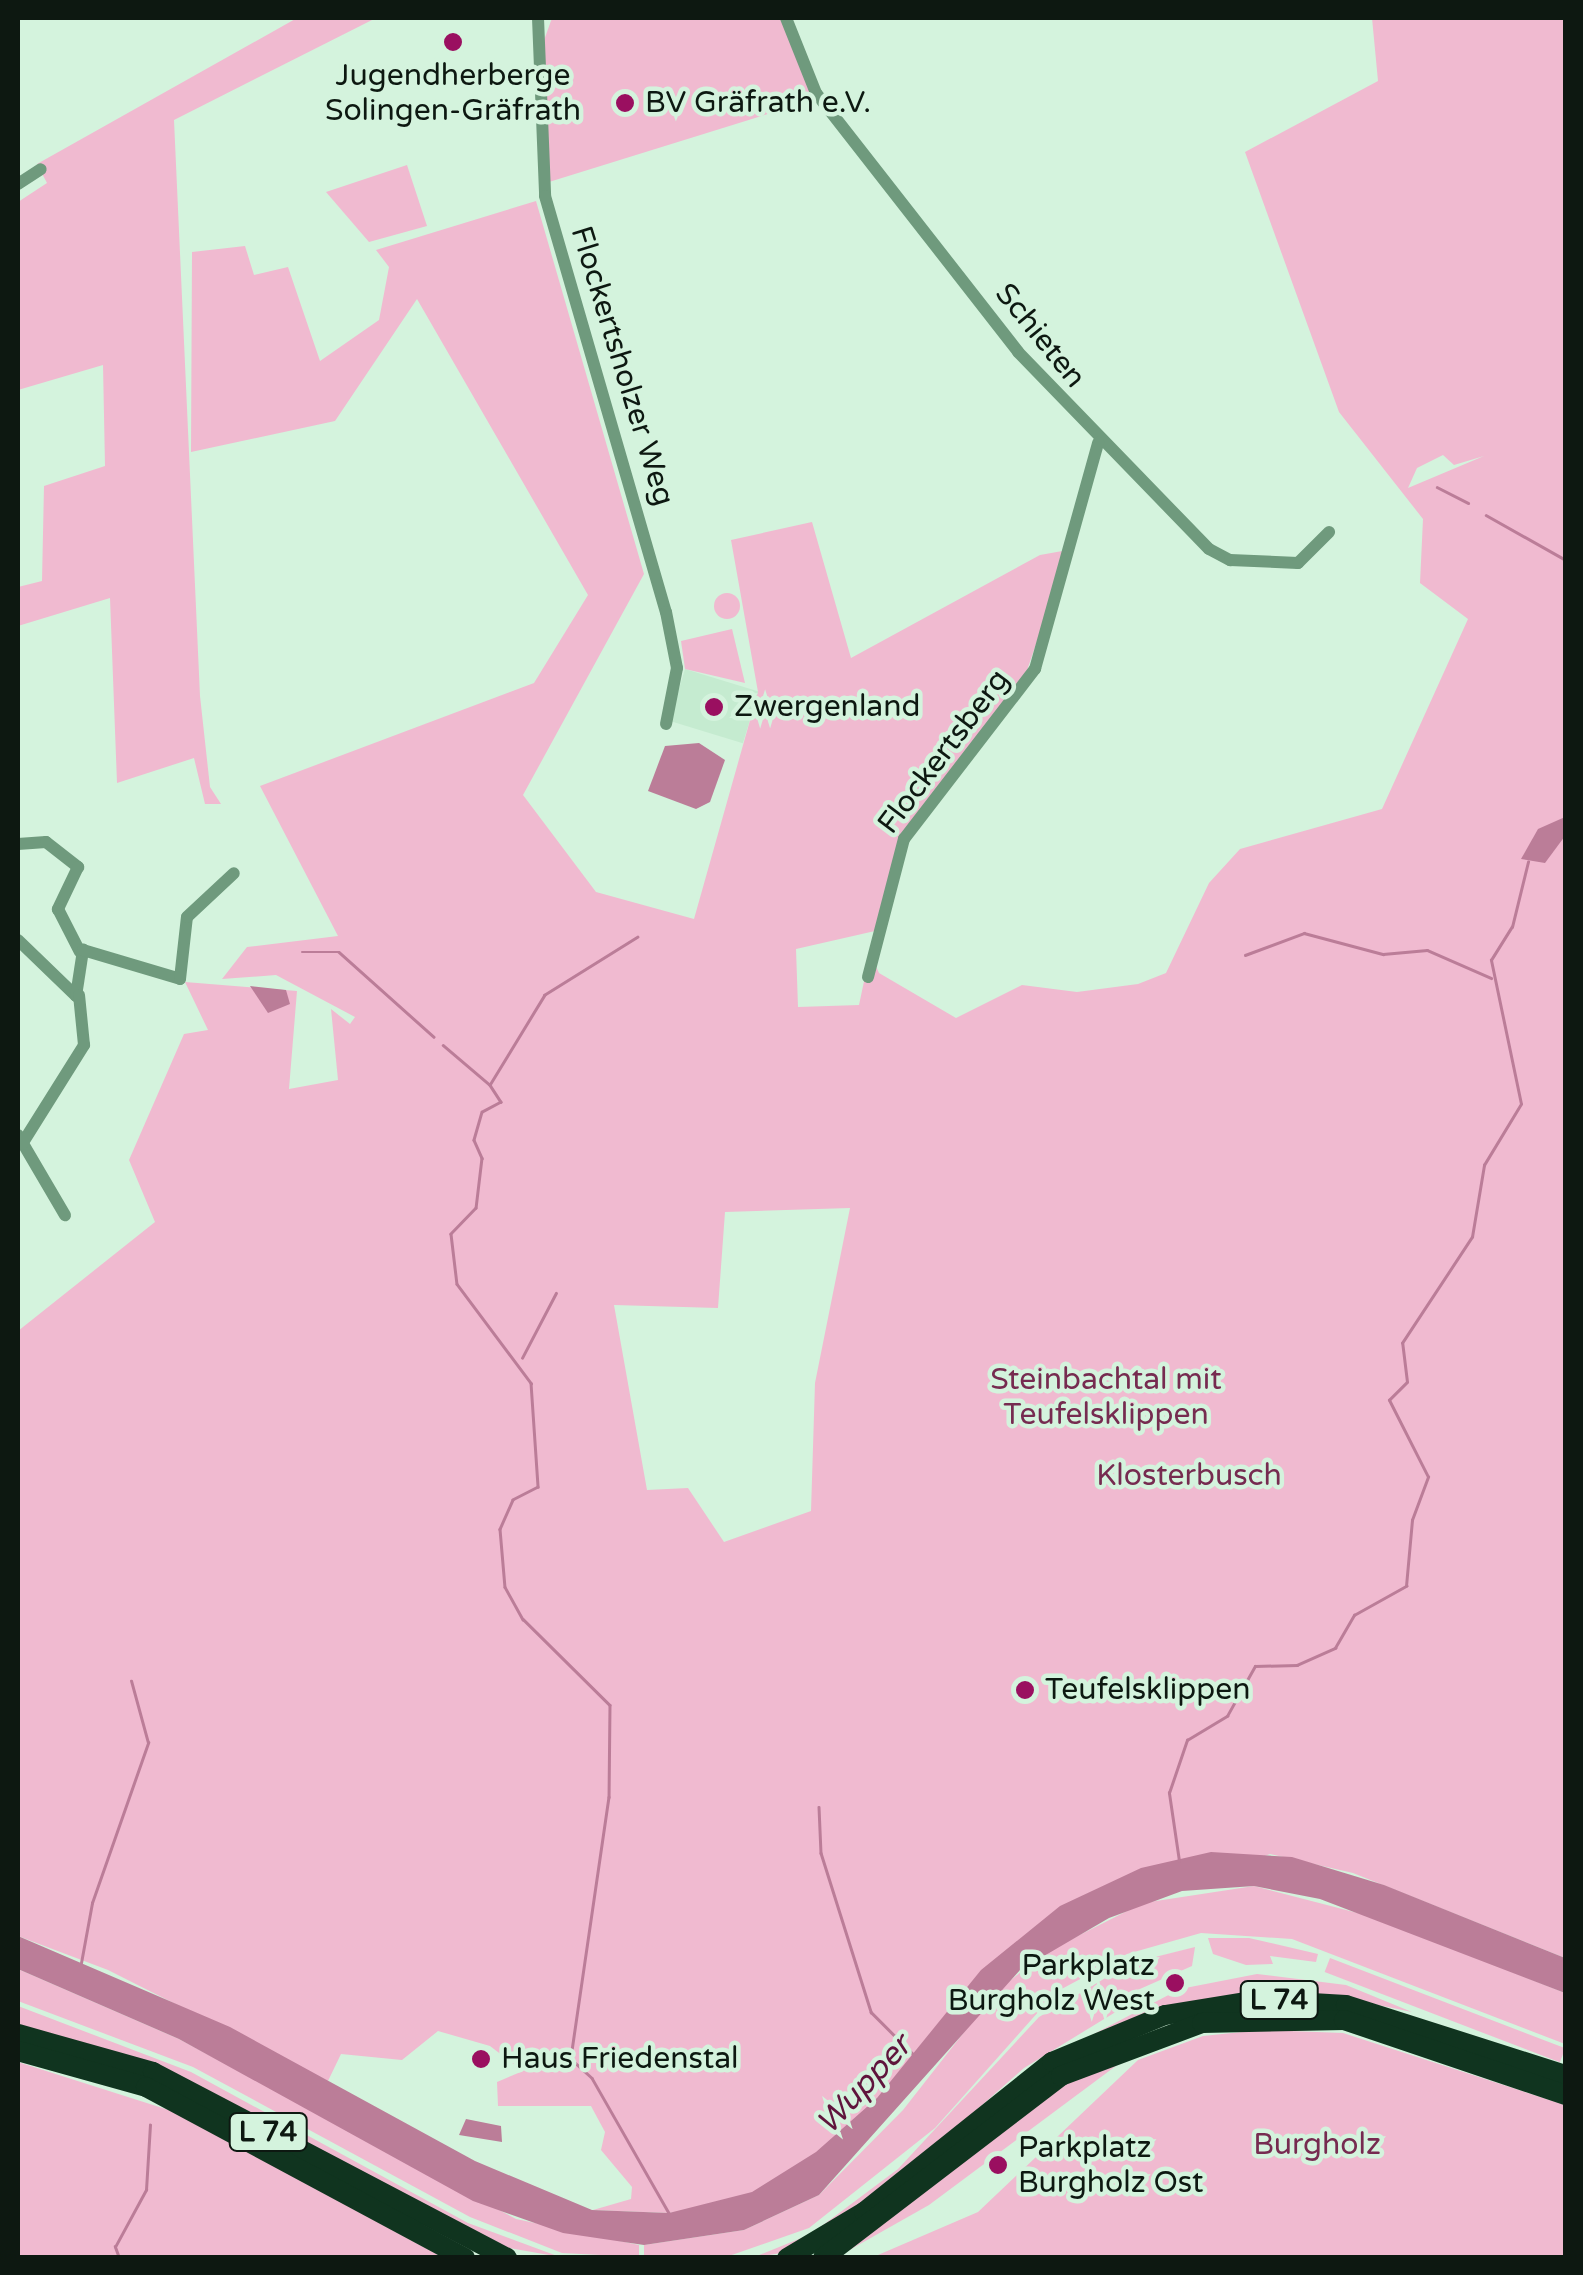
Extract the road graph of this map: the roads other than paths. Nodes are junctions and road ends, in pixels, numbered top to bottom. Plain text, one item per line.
1 (538, 18) edge
2 (786, 18) edge
3 (41, 170) dead end
4 (18, 184) edge
5 (1098, 444) junction
6 (1330, 532) dead end
7 (666, 724) dead end
8 (18, 844) edge
9 (234, 873) dead end
10 (18, 940) edge
11 (80, 952) junction
12 (868, 977) dead end
13 (80, 995) junction
14 (20, 1140) edge
15 (65, 1216) dead end
16 (18, 2034) edge
17 (18, 2050) edge
18 (1566, 2076) edge
19 (1566, 2095) edge
20 (465, 2258) edge
21 (507, 2258) edge
22 (787, 2258) edge
23 (822, 2258) edge

1 - 7 street, Flockertsholzer Weg
2 - 5 street, Schieten
3 - 4 street
5 - 6 street, Schieten
5 - 12 street, Flockertsberg
8 - 11 street
9 - 11 street
10 - 13 street
11 - 13 street
13 - 14 street
14 - 15 street
16 - 21 highway, L 74
17 - 20 highway, L 74
18 - 22 highway, L 74
19 - 23 highway, L 74

